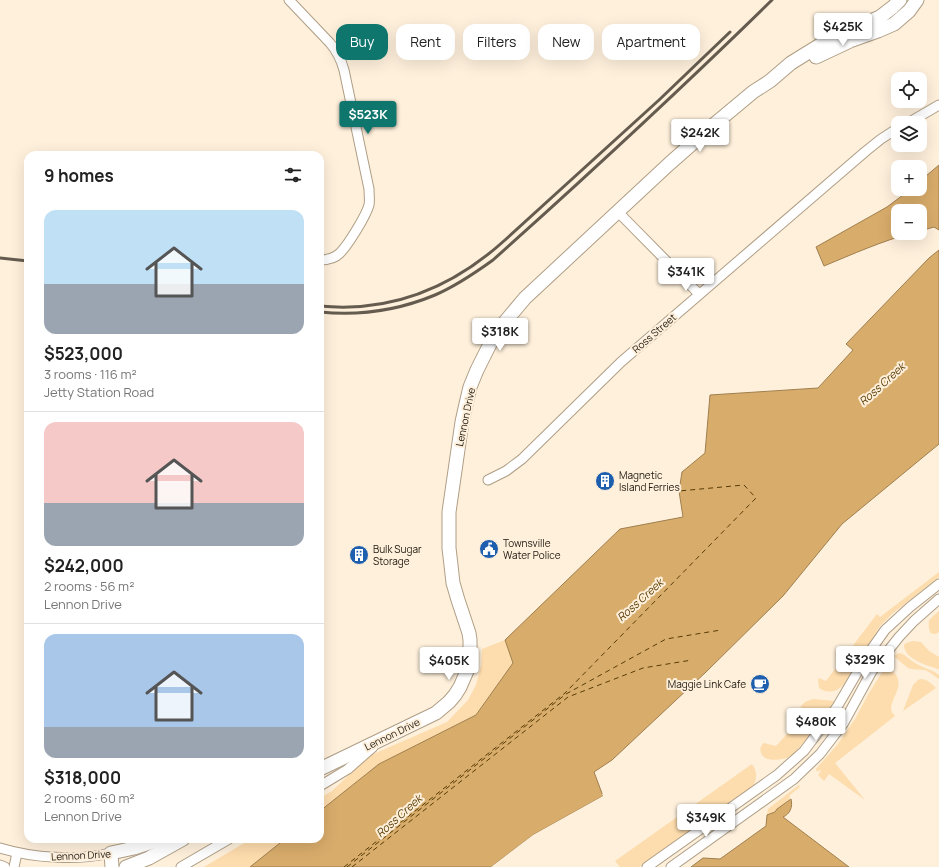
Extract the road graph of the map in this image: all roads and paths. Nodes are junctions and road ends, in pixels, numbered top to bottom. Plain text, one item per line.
1 (289, 0) edge
2 (900, 0) edge
3 (917, 0) edge
4 (770, 81) junction
5 (939, 105) edge
6 (920, 116) edge
7 (891, 133) edge
8 (618, 212) junction
9 (324, 260) edge
10 (699, 294) junction
11 (488, 480) dead end
12 (939, 584) edge
13 (939, 599) edge
14 (383, 739) junction
15 (324, 767) edge
16 (324, 784) edge
17 (149, 843) edge
18 (176, 843) edge
19 (222, 843) edge
20 (0, 848) edge
21 (132, 849) junction
22 (17, 853) junction
23 (111, 853) junction
24 (0, 865) edge
25 (5, 867) edge
26 (14, 867) edge
27 (112, 867) edge
28 (128, 867) edge
29 (181, 867) edge
30 (647, 867) edge
31 (671, 867) edge

1 - 9 street
2 - 4 street, Lennon Drive
3 - 4 street, Lennon Drive
4 - 8 street, Lennon Drive
5 - 6 street
7 - 10 street, Ross Street
8 - 10 street
8 - 14 street, Lennon Drive
10 - 11 street, Ross Street
12 - 30 street
13 - 31 street
14 - 15 street, Lennon Drive
14 - 16 street
17 - 21 street, Lennon Drive
18 - 28 street
19 - 29 street
20 - 22 street, Lennon Drive
21 - 23 street, Lennon Drive
21 - 28 street
22 - 23 street, Lennon Drive
22 - 26 street
23 - 27 street
24 - 25 street

